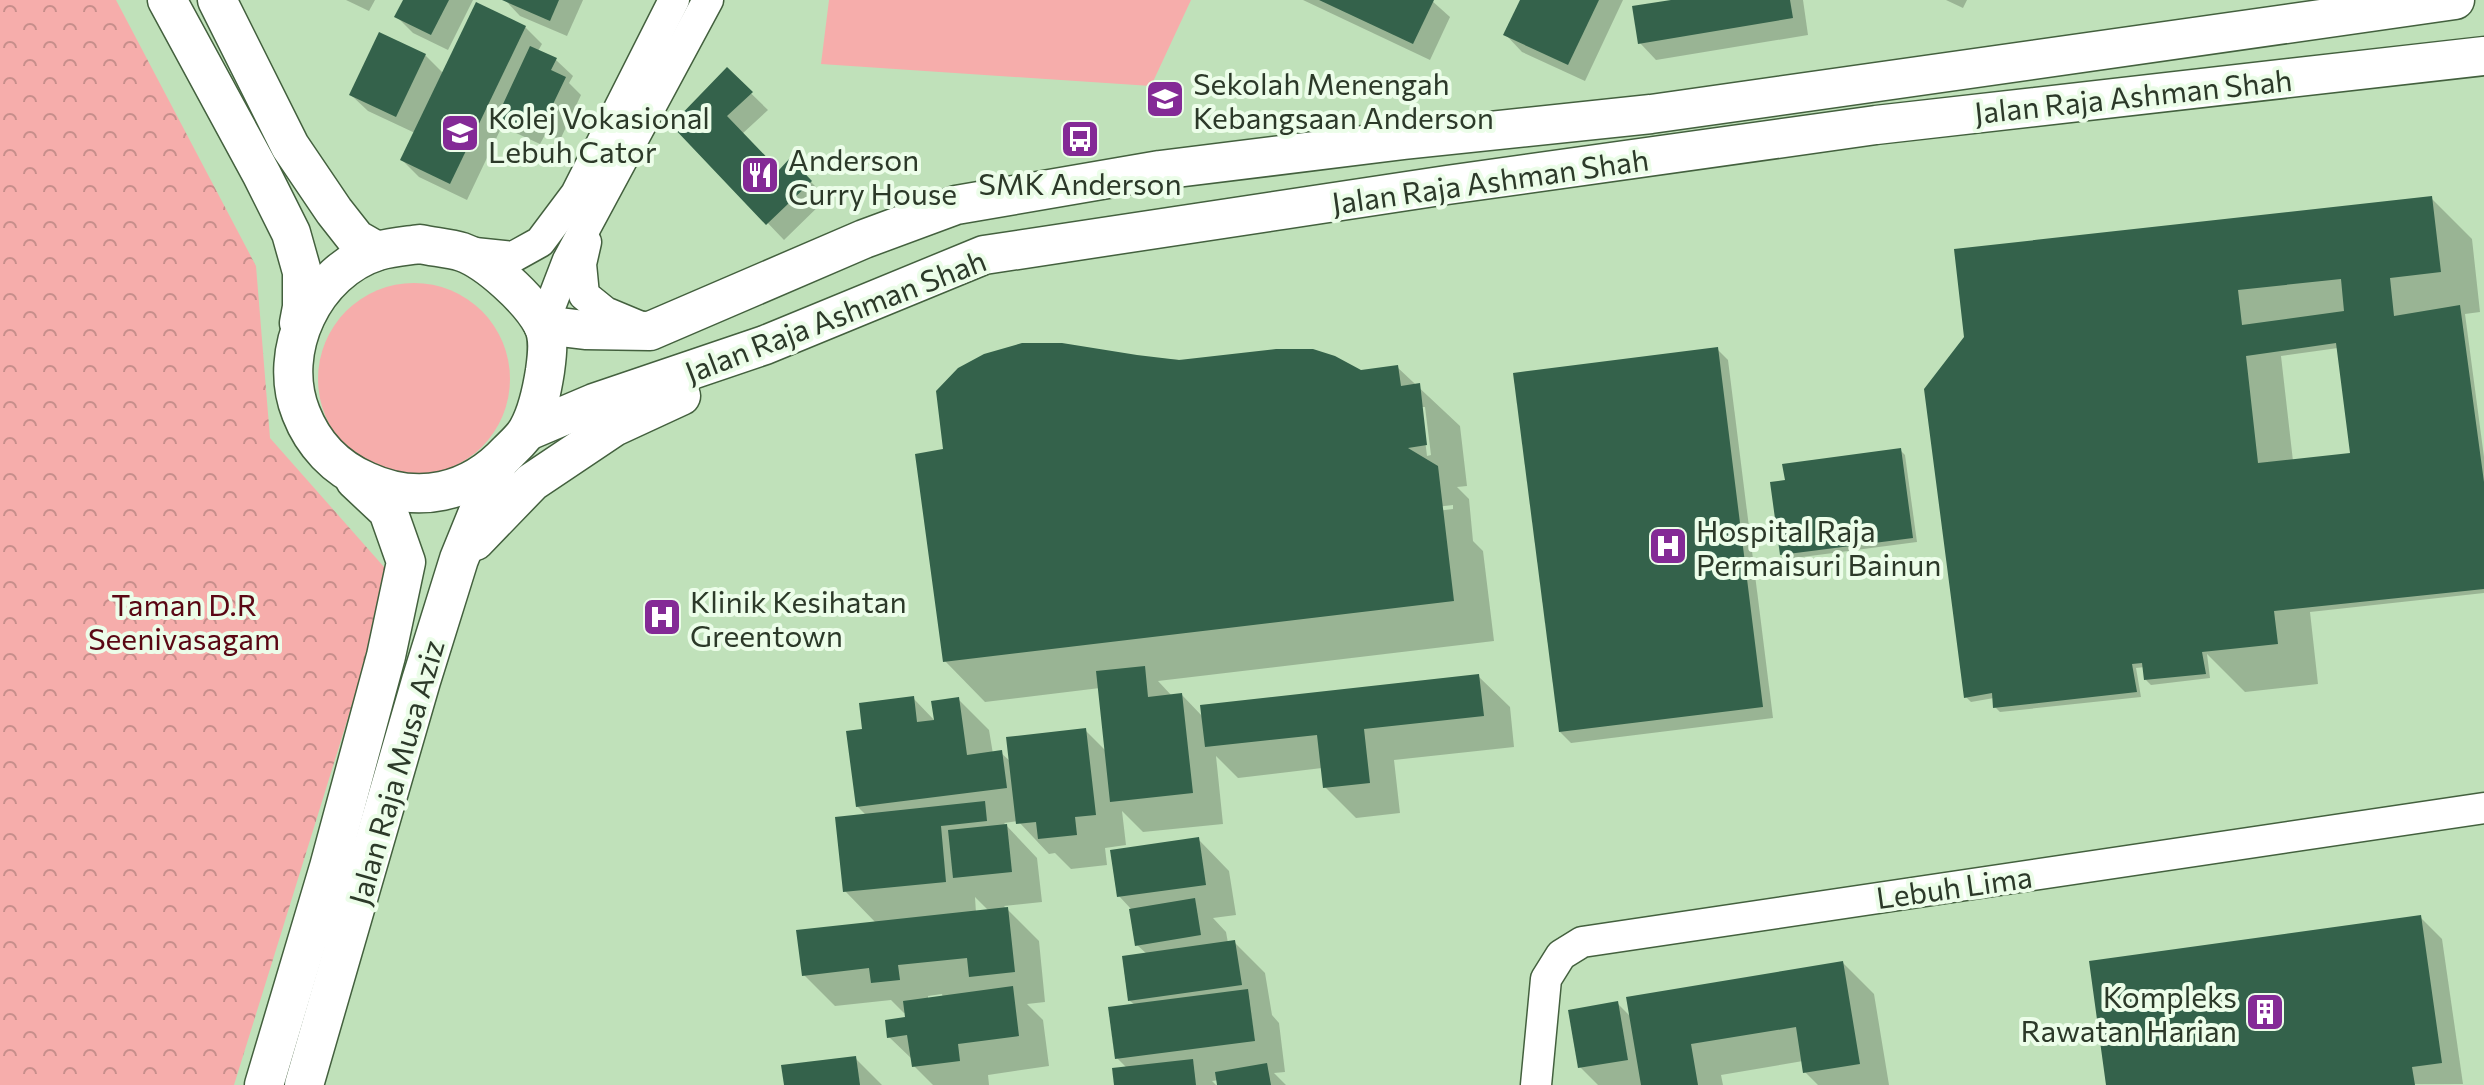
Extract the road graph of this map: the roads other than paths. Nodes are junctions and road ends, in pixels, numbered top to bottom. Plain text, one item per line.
1 (167, 0) edge
2 (217, 0) edge
3 (674, 0) edge
4 (708, 0) edge
5 (2455, 0) edge
6 (2484, 56) edge
7 (592, 212) junction
8 (377, 251) junction
9 (463, 252) junction
10 (543, 325) junction
11 (650, 331) junction
12 (297, 334) junction
13 (765, 345) junction
14 (528, 431) junction
15 (498, 463) junction
16 (348, 474) junction
17 (459, 559) junction
18 (2484, 808) edge
19 (264, 1085) edge
20 (304, 1085) edge
21 (1536, 1085) edge

1 - 12 main road
2 - 8 main road
3 - 9 street
4 - 7 street
5 - 11 main road, Jalan Raja Ashman Shah
6 - 13 main road, Jalan Raja Ashman Shah
7 - 10 street
7 - 11 street
8 - 9 main road
8 - 12 main road
9 - 10 main road
10 - 11 main road, Jalan Raja Ashman Shah
10 - 14 main road
12 - 16 main road
13 - 14 main road, Jalan Raja Ashman Shah
13 - 17 main road
14 - 15 main road
15 - 16 main road
15 - 17 main road, Jalan Raja Musa Aziz
16 - 19 main road, Jalan Raja Musa Aziz
17 - 20 main road, Jalan Raja Musa Aziz
18 - 21 street, Lebuh Lima

